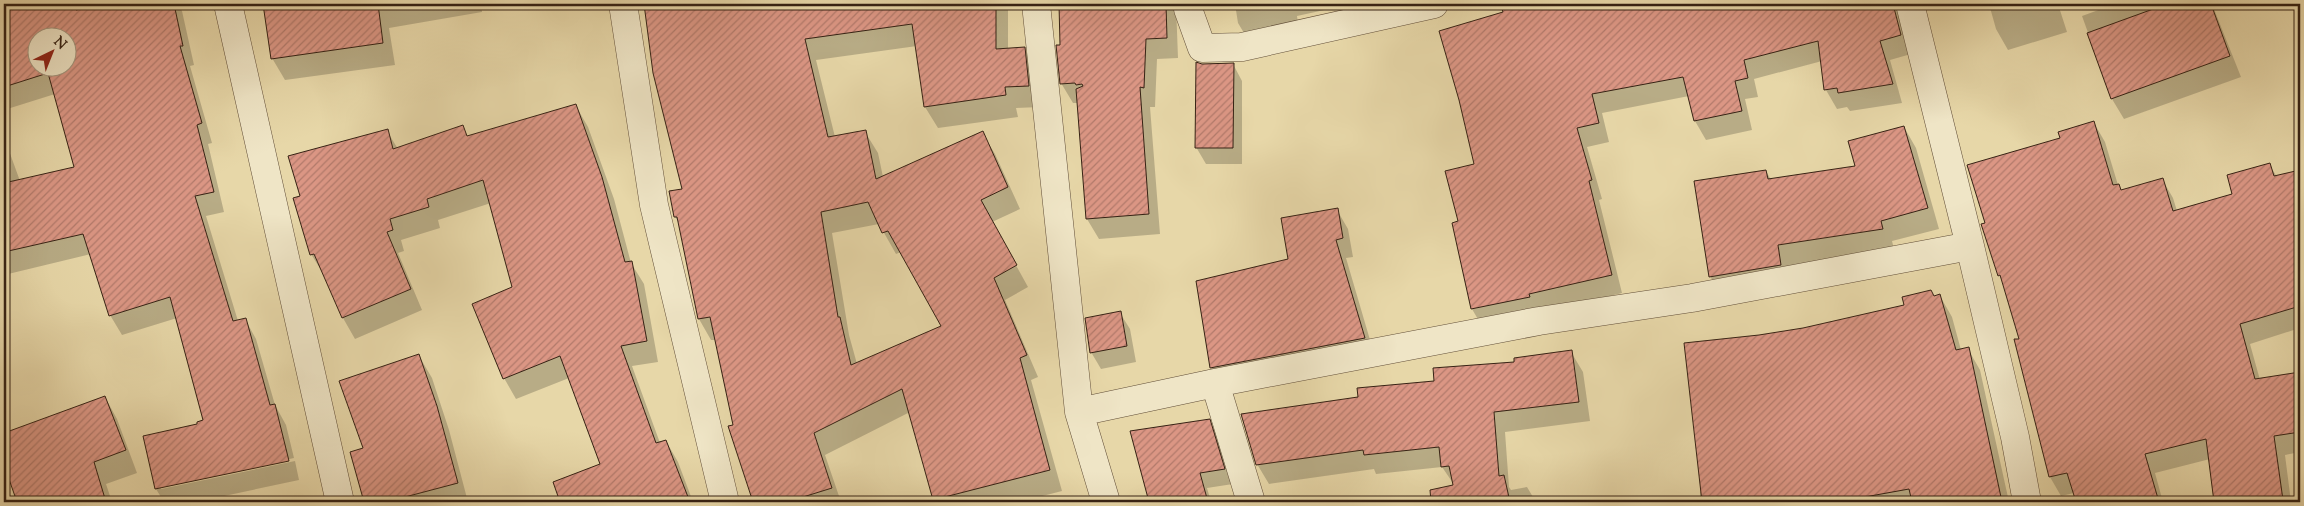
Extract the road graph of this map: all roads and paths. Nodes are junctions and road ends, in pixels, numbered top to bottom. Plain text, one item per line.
1 (228, 4) edge
2 (623, 4) edge
3 (1036, 4) edge
4 (1188, 4) edge
5 (1434, 4) edge
6 (1910, 4) edge
7 (1970, 246) junction
8 (1215, 383) junction
9 (1079, 412) junction
10 (340, 502) edge
11 (725, 502) edge
12 (1106, 502) edge
13 (1251, 502) edge
14 (2027, 502) edge

1 - 10 street
2 - 11 street
3 - 9 street
4 - 5 street
6 - 7 street
7 - 8 street
7 - 14 street
8 - 9 street
8 - 13 street
9 - 12 street

